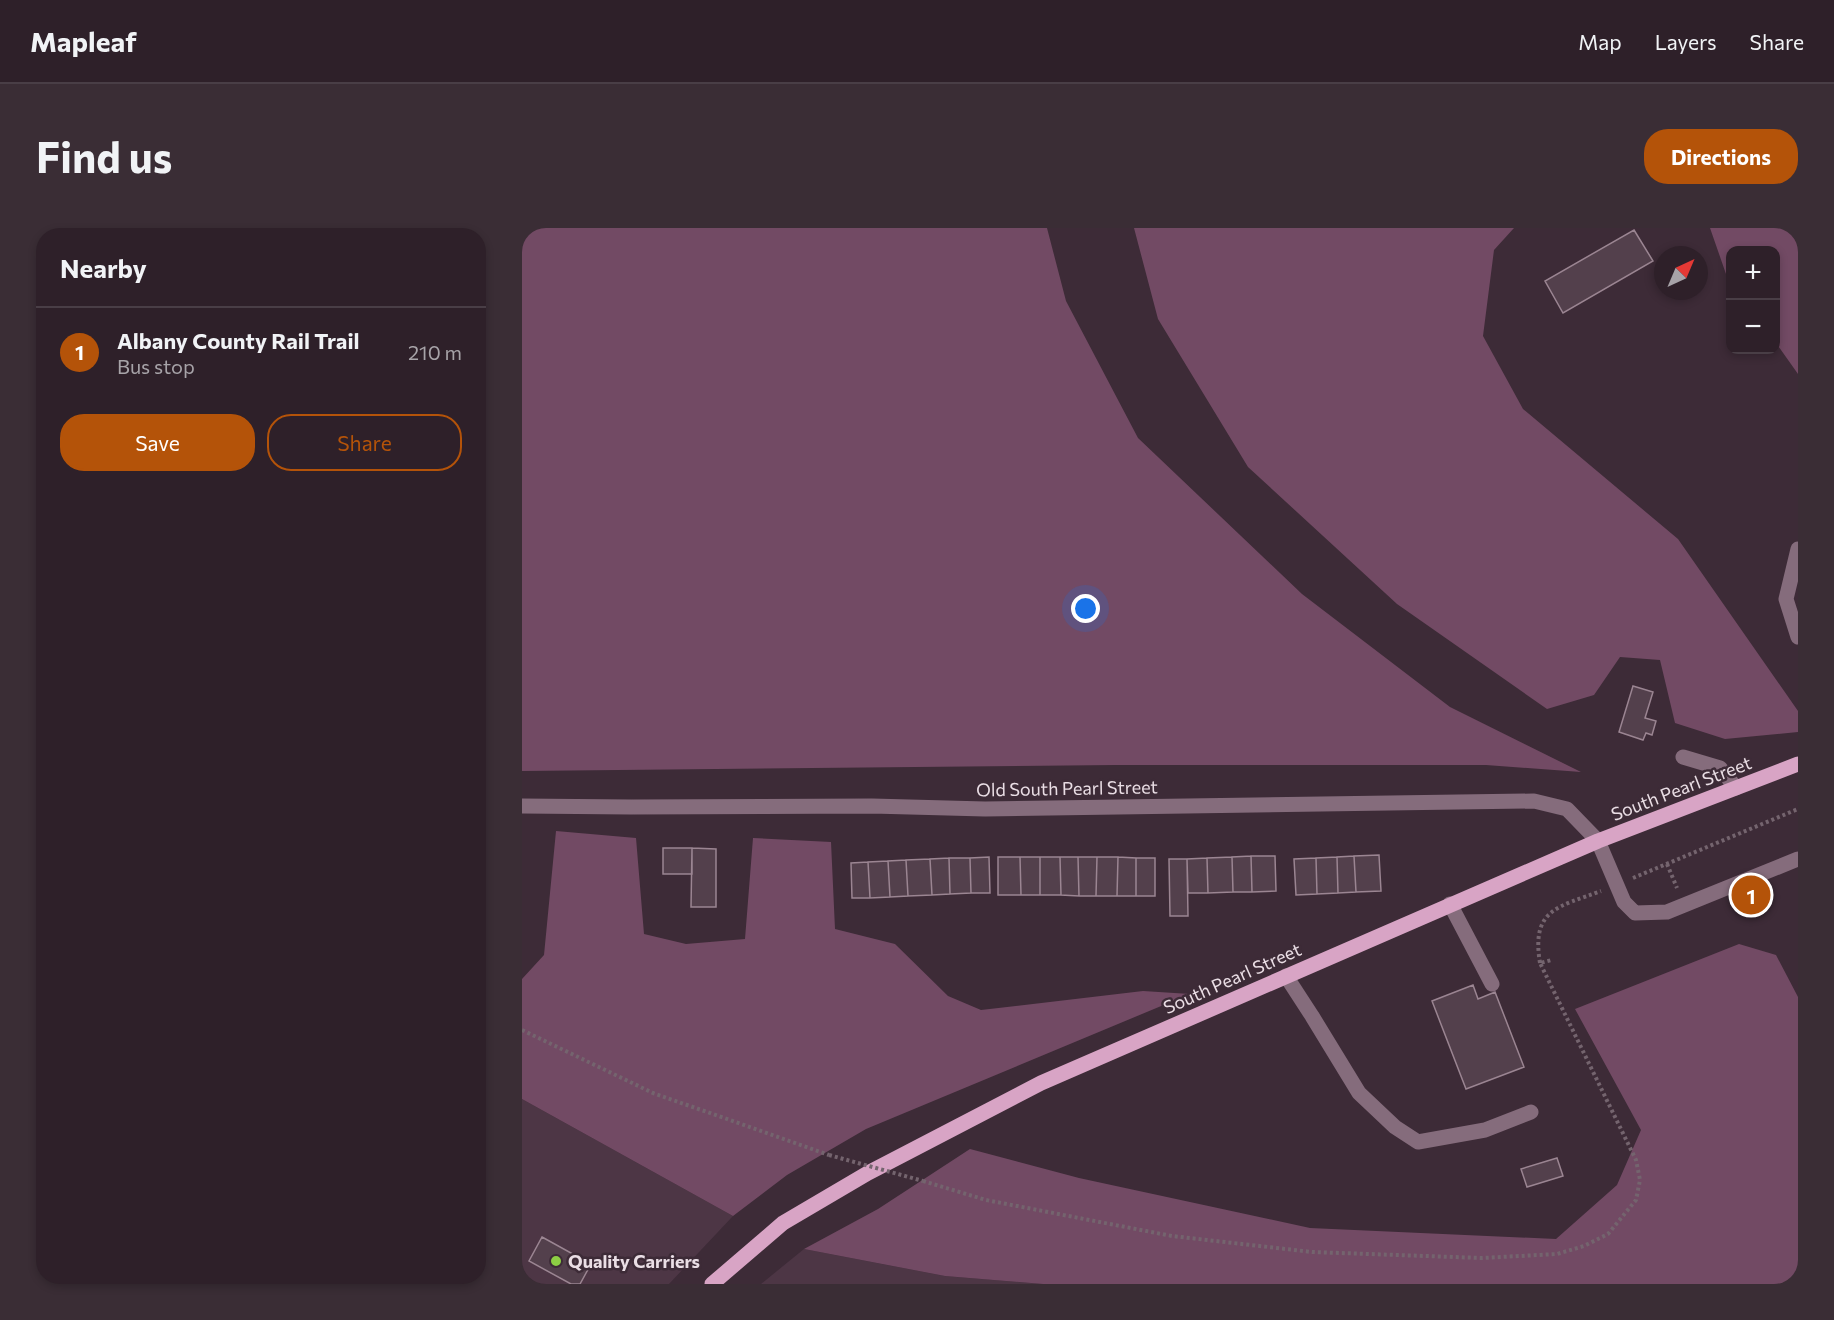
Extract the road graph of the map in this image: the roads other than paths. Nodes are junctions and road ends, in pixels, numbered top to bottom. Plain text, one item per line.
1 (1798, 549) edge
2 (1798, 637) edge
3 (1683, 757) dead end
4 (1798, 764) edge
5 (1736, 788) junction
6 (522, 806) edge
7 (1598, 841) junction
8 (1798, 859) edge
9 (1450, 904) junction
10 (1286, 976) junction
11 (1492, 984) dead end
12 (1531, 1112) dead end
13 (712, 1284) edge

1 - 2 street
3 - 5 street
4 - 5 main road, South Pearl Street
5 - 7 main road, South Pearl Street
6 - 7 street, Old South Pearl Street
7 - 8 street
7 - 9 main road, South Pearl Street
9 - 10 main road, South Pearl Street
9 - 11 street
10 - 12 street
10 - 13 main road, South Pearl Street

